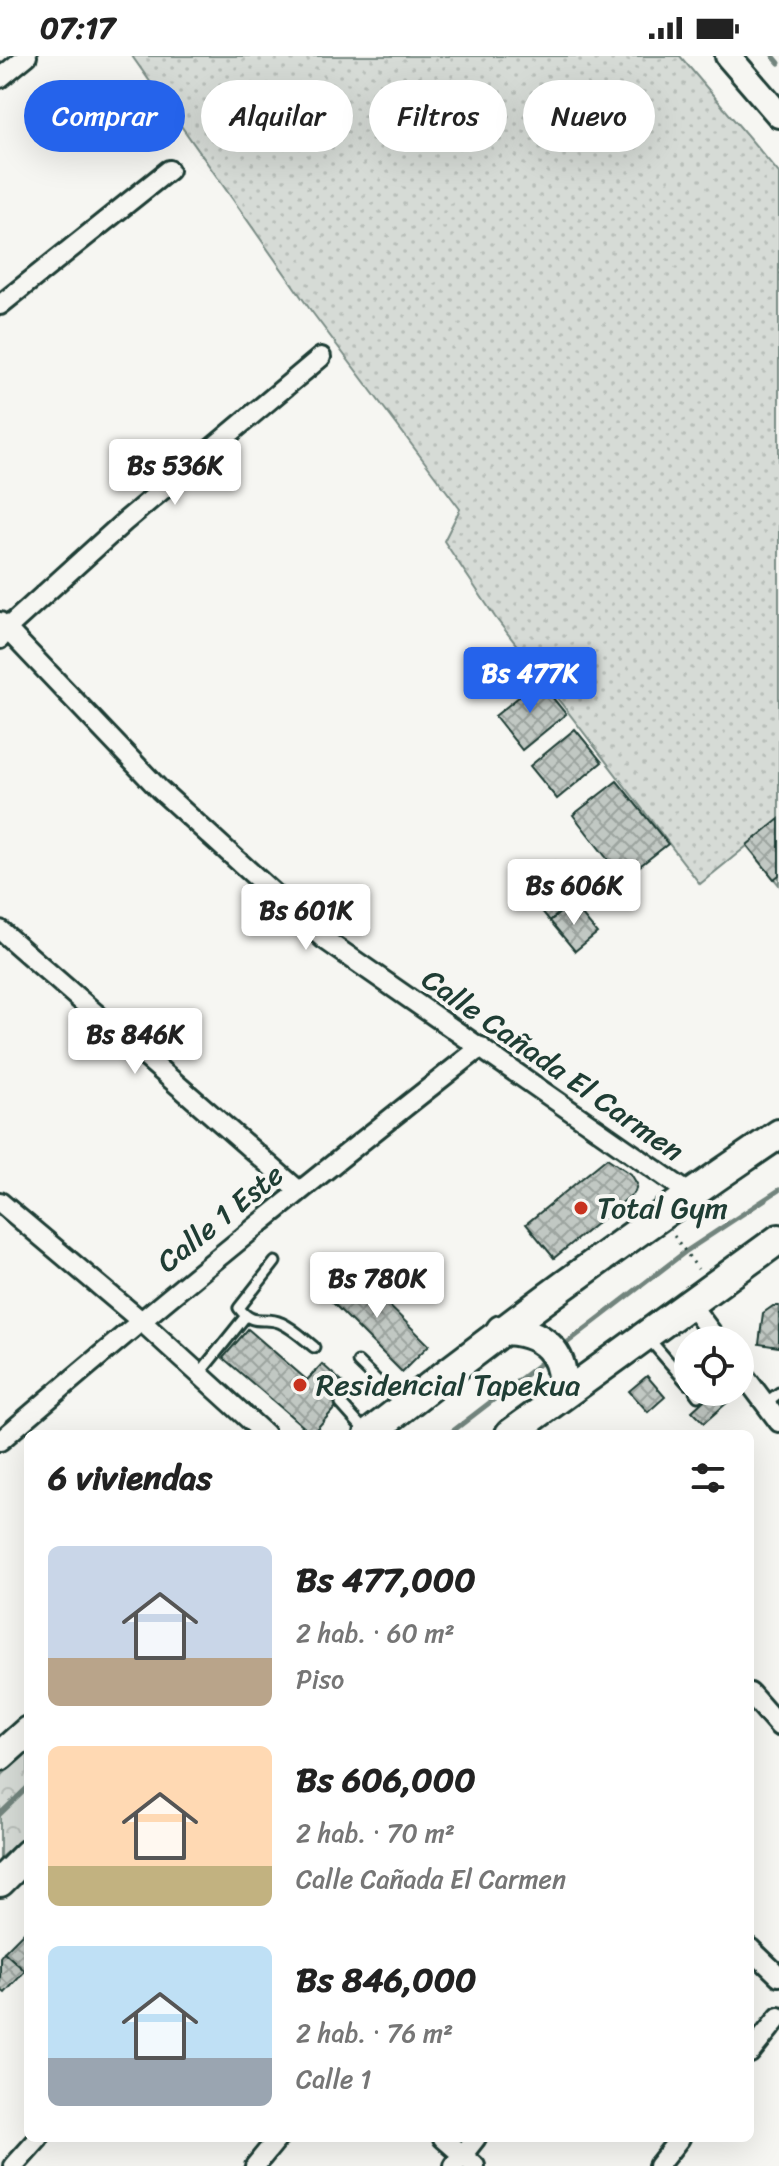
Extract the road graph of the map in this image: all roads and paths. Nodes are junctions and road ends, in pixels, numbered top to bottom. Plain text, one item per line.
1 (27, 56) edge
2 (728, 56) edge
3 (0, 78) edge
4 (779, 115) edge
5 (169, 170) dead end
6 (0, 305) edge
7 (321, 357) dead end
8 (2, 630) edge
9 (0, 930) edge
10 (481, 1047) junction
11 (779, 1134) edge
12 (298, 1190) junction
13 (690, 1194) junction
14 (0, 1202) edge
15 (778, 1241) edge
16 (678, 1242) dead end
17 (275, 1262) dead end
18 (694, 1262) dead end
19 (541, 1302) junction
20 (690, 1304) junction
21 (245, 1317) junction
22 (140, 1320) junction
23 (706, 1326) edge
24 (501, 1330) junction
25 (646, 1335) junction
26 (554, 1346) junction
27 (314, 1347) dead end
28 (358, 1362) dead end
29 (604, 1365) junction
30 (674, 1368) edge
31 (199, 1374) junction
32 (754, 1382) edge
33 (561, 1395) junction
34 (772, 1398) edge
35 (341, 1404) dead end
36 (404, 1407) junction
37 (779, 1422) edge
38 (261, 1430) edge
39 (364, 1430) edge
40 (373, 1430) edge
41 (519, 1430) edge
42 (0, 1441) edge
43 (754, 1698) edge
44 (779, 1726) edge
45 (24, 1735) edge
46 (0, 1756) edge
47 (24, 1858) edge
48 (0, 1882) edge
49 (754, 1952) edge
50 (779, 1976) edge
51 (779, 2017) edge
52 (754, 2048) edge
53 (35, 2142) edge
54 (275, 2142) edge
55 (446, 2142) edge
56 (474, 2142) edge
57 (677, 2142) edge
58 (464, 2162) edge
59 (14, 2166) edge
60 (255, 2166) edge
61 (658, 2166) edge

1 - 3 street
2 - 4 main road
5 - 6 street
7 - 8 street
8 - 10 street, Calle Cañada El Carmen
9 - 12 street
10 - 12 street, Calle 1 Este
10 - 13 street, Calle Cañada El Carmen
11 - 13 highway
12 - 22 street, Calle 1 Este
13 - 19 highway
14 - 22 street
15 - 20 highway
16 - 18 path
17 - 21 lane
19 - 24 highway
19 - 26 highway
20 - 23 street
20 - 25 highway
21 - 27 lane
21 - 31 lane
22 - 31 street
22 - 42 street, Calle 1 Este
24 - 26 highway
24 - 36 highway
25 - 29 highway
25 - 30 lane
26 - 29 highway
26 - 33 highway
28 - 36 lane
29 - 33 highway
31 - 38 street
32 - 34 street
33 - 41 highway
34 - 37 street
35 - 39 lane
36 - 40 highway
43 - 44 street
45 - 46 highway
47 - 48 highway
49 - 50 street
51 - 52 street
53 - 59 street
54 - 60 street
55 - 58 street
56 - 58 street
57 - 61 street

